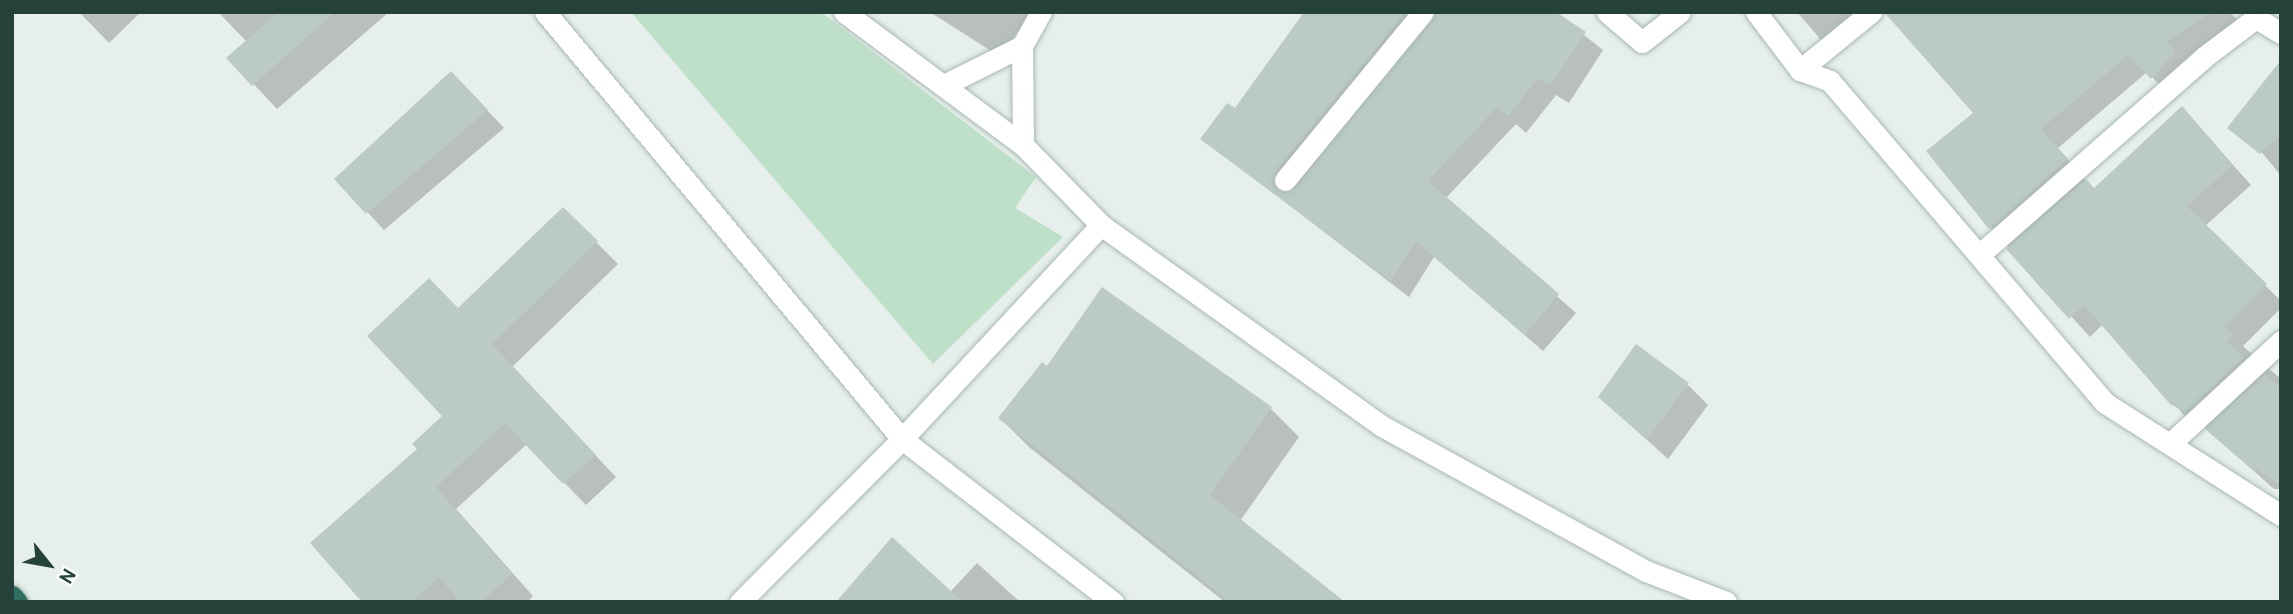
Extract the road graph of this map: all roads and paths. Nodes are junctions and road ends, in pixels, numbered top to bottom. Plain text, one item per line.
1 (545, 12) edge
2 (844, 12) edge
3 (1041, 12) edge
4 (1423, 12) edge
5 (1606, 12) edge
6 (1680, 12) edge
7 (1756, 12) edge
8 (1871, 12) edge
9 (2255, 15) edge
10 (2281, 33) edge
11 (1021, 46) junction
12 (1800, 70) junction
13 (944, 85) junction
14 (1023, 145) junction
15 (1285, 180) dead end
16 (1101, 225) junction
17 (1979, 255) junction
18 (2281, 341) edge
19 (902, 439) junction
20 (2172, 442) junction
21 (2281, 515) edge
22 (12, 596) edge
23 (17, 602) edge
24 (740, 602) edge
25 (1113, 602) edge
26 (1726, 602) edge

1 - 19 street
2 - 13 street
3 - 11 street
4 - 15 street
5 - 6 street
7 - 12 street
8 - 12 street
9 - 10 street
9 - 17 street
11 - 13 street
11 - 14 street
12 - 17 street
13 - 14 street
14 - 16 street
16 - 19 street
16 - 26 street
17 - 20 street
18 - 20 street
19 - 24 street
19 - 25 street
20 - 21 street
22 - 23 highway

